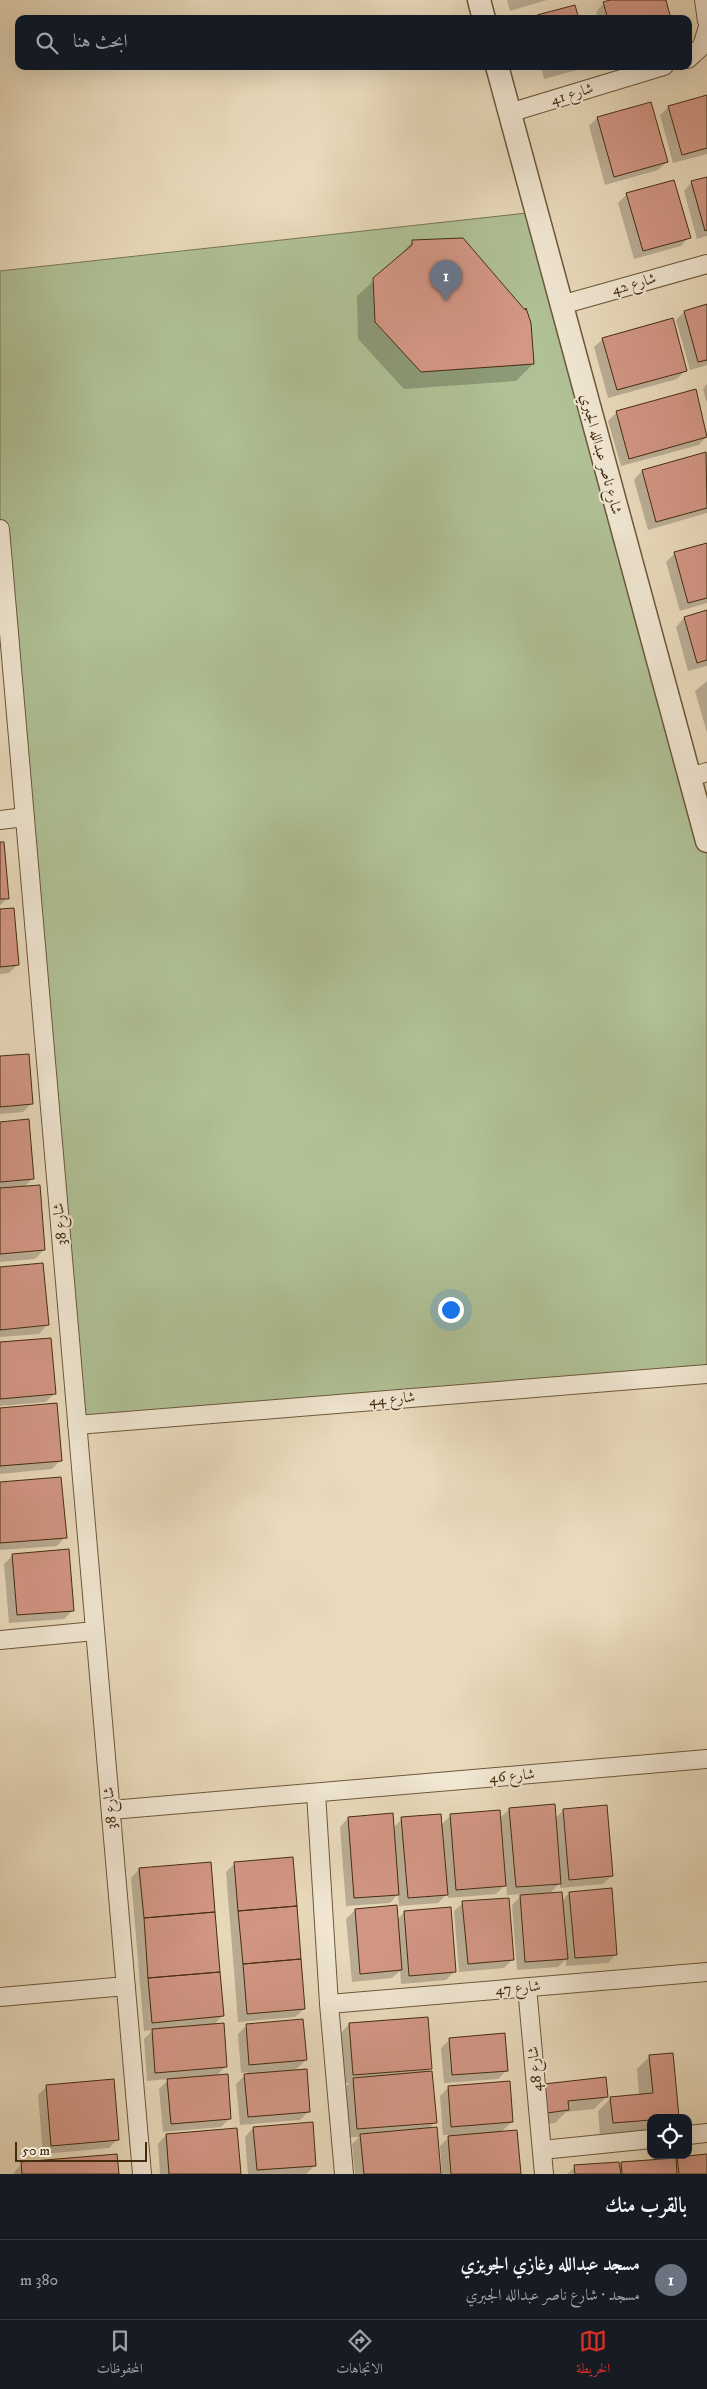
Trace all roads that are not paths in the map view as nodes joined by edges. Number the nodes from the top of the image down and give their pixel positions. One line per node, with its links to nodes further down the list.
1 (479, 0): 3 (street)
2 (704, 0): 4 (street)
3 (483, 15)
4 (707, 21)
5 (707, 30): 6 (street)
6 (692, 55)
7 (498, 70): 9 (street, شارع ناصر عبدالله الجبري)
8 (651, 70): 9 (street, شارع 41)
9 (509, 113): 11 (street, شارع ناصر عبدالله الجبري)
10 (707, 264): 11 (street, شارع 42)
11 (561, 305): 13 (street, شارع ناصر عبدالله الجبري)
12 (0, 529): 14 (street, شارع 38)
13 (698, 774): 16 (street, شارع ناصر عبدالله الجبري)
14 (25, 817): 15 (street); 18 (street, شارع 38)
15 (0, 820)
16 (707, 842)
17 (707, 1374): 18 (street, شارع 44)
18 (78, 1425): 19 (street, شارع 38)
19 (95, 1631): 20 (street); 23 (street, شارع 38)
20 (0, 1640)
21 (707, 1759): 22 (street, شارع 46)
22 (316, 1793): 23 (street, شارع 46); 28 (street)
23 (110, 1810): 25 (street, شارع 38)
24 (707, 1972): 26 (street, شارع 47)
25 (126, 1986): 27 (street); 33 (street, شارع 38)
26 (527, 1987): 28 (street, شارع 47); 32 (street, شارع 48)
27 (0, 1997)
28 (329, 2004): 34 (street)
29 (707, 2133): 30 (street)
30 (692, 2135)
31 (647, 2139): 32 (street)
32 (542, 2150): 35 (street, شارع 48)
33 (142, 2174)
34 (344, 2174)
35 (544, 2174)

